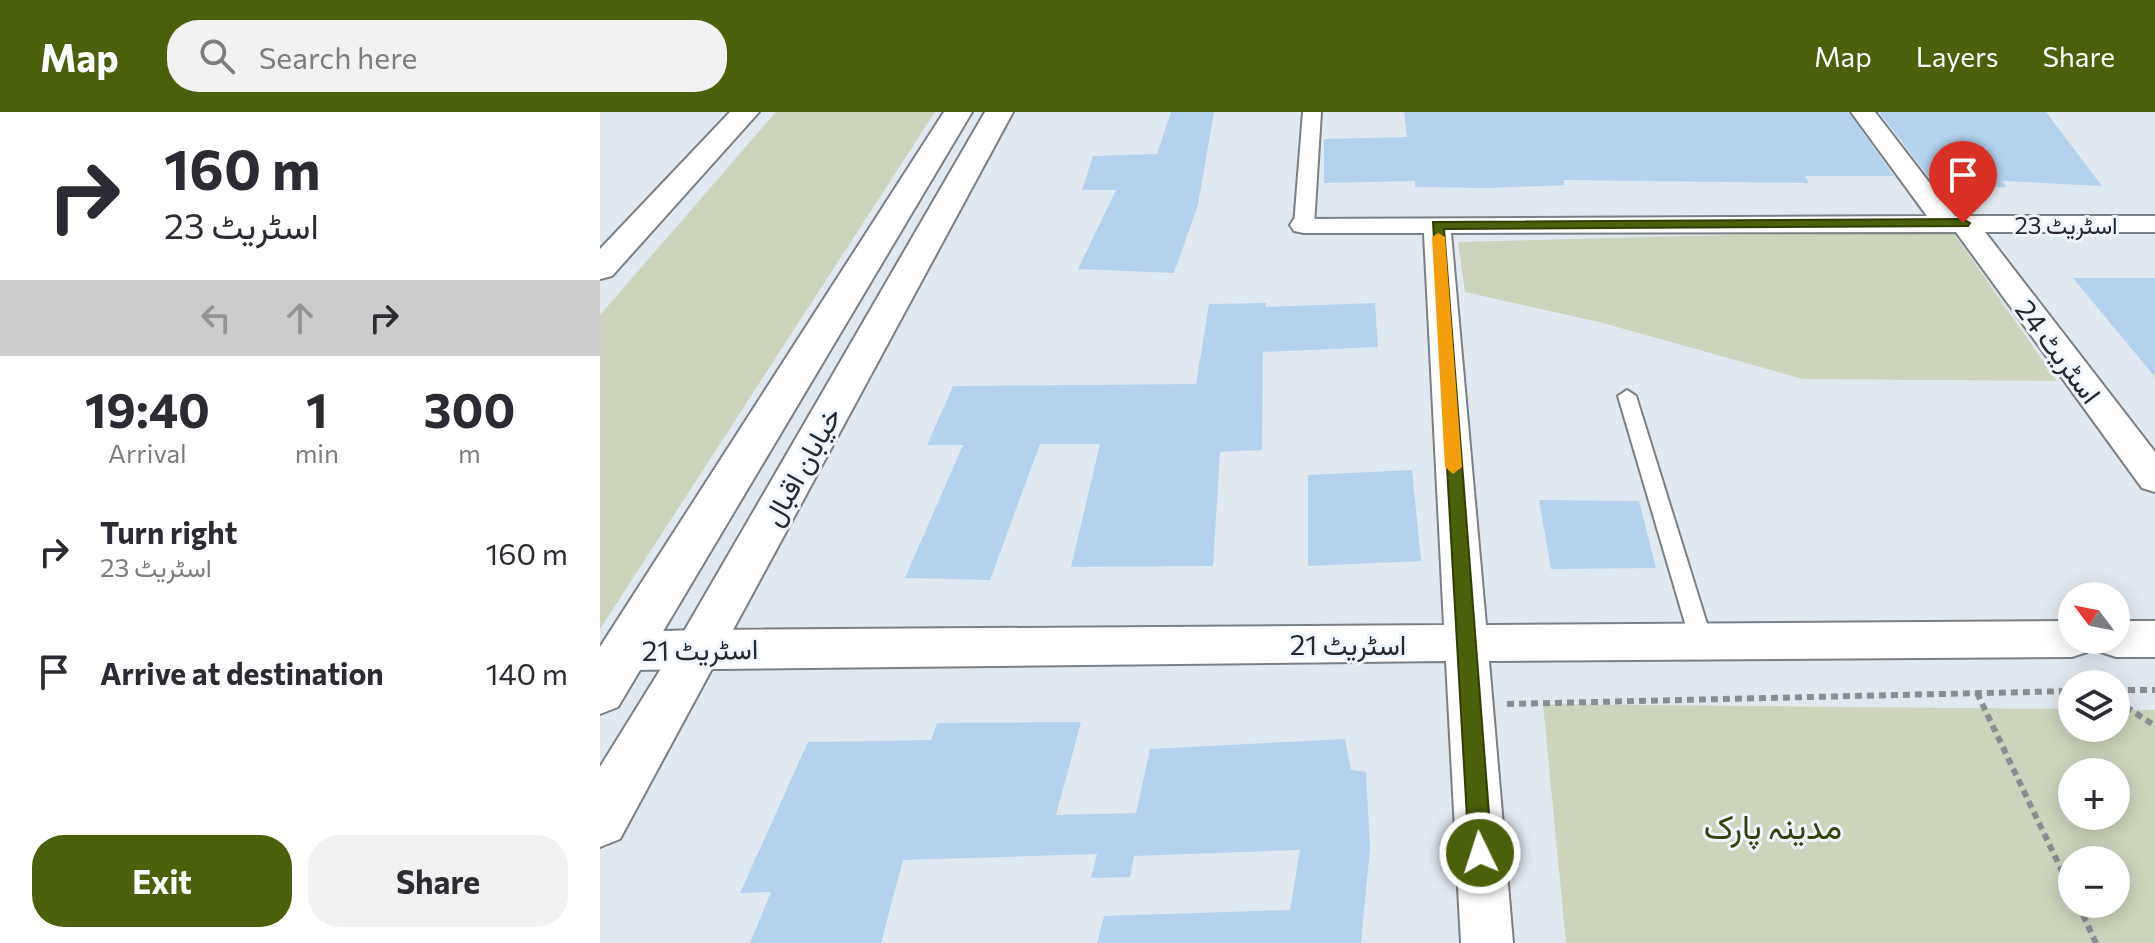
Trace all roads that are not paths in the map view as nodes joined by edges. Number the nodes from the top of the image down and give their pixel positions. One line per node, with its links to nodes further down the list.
1 (745, 112): 10 (main road)
2 (958, 112): 19 (main road, خیابان اقبال)
3 (999, 112): 18 (main road, خیابان اقبال)
4 (1312, 112): 8 (street)
5 (1863, 112): 6 (street, اسٹریٹ 24)
6 (1954, 223): 7 (street, اسٹریٹ 23); 9 (street, اسٹریٹ 23); 12 (street, اسٹریٹ 24)
7 (2155, 224)
8 (1304, 225): 9 (street, اسٹریٹ 23)
9 (1437, 225): 17 (street)
10 (600, 269)
11 (1627, 396): 16 (lane)
12 (2155, 478)
13 (2058, 639): 16 (street, اسٹریٹ 21)
14 (2130, 639): 15 (street)
15 (2155, 639)
16 (1701, 640): 17 (street, اسٹریٹ 21)
17 (1465, 644): 18 (street, اسٹریٹ 21); 22 (street)
18 (700, 648): 19 (street, اسٹریٹ 21); 21 (main road, خیابان اقبال)
19 (625, 651): 20 (main road, خیابان اقبال)
20 (600, 691)
21 (600, 819)
22 (1487, 943)

